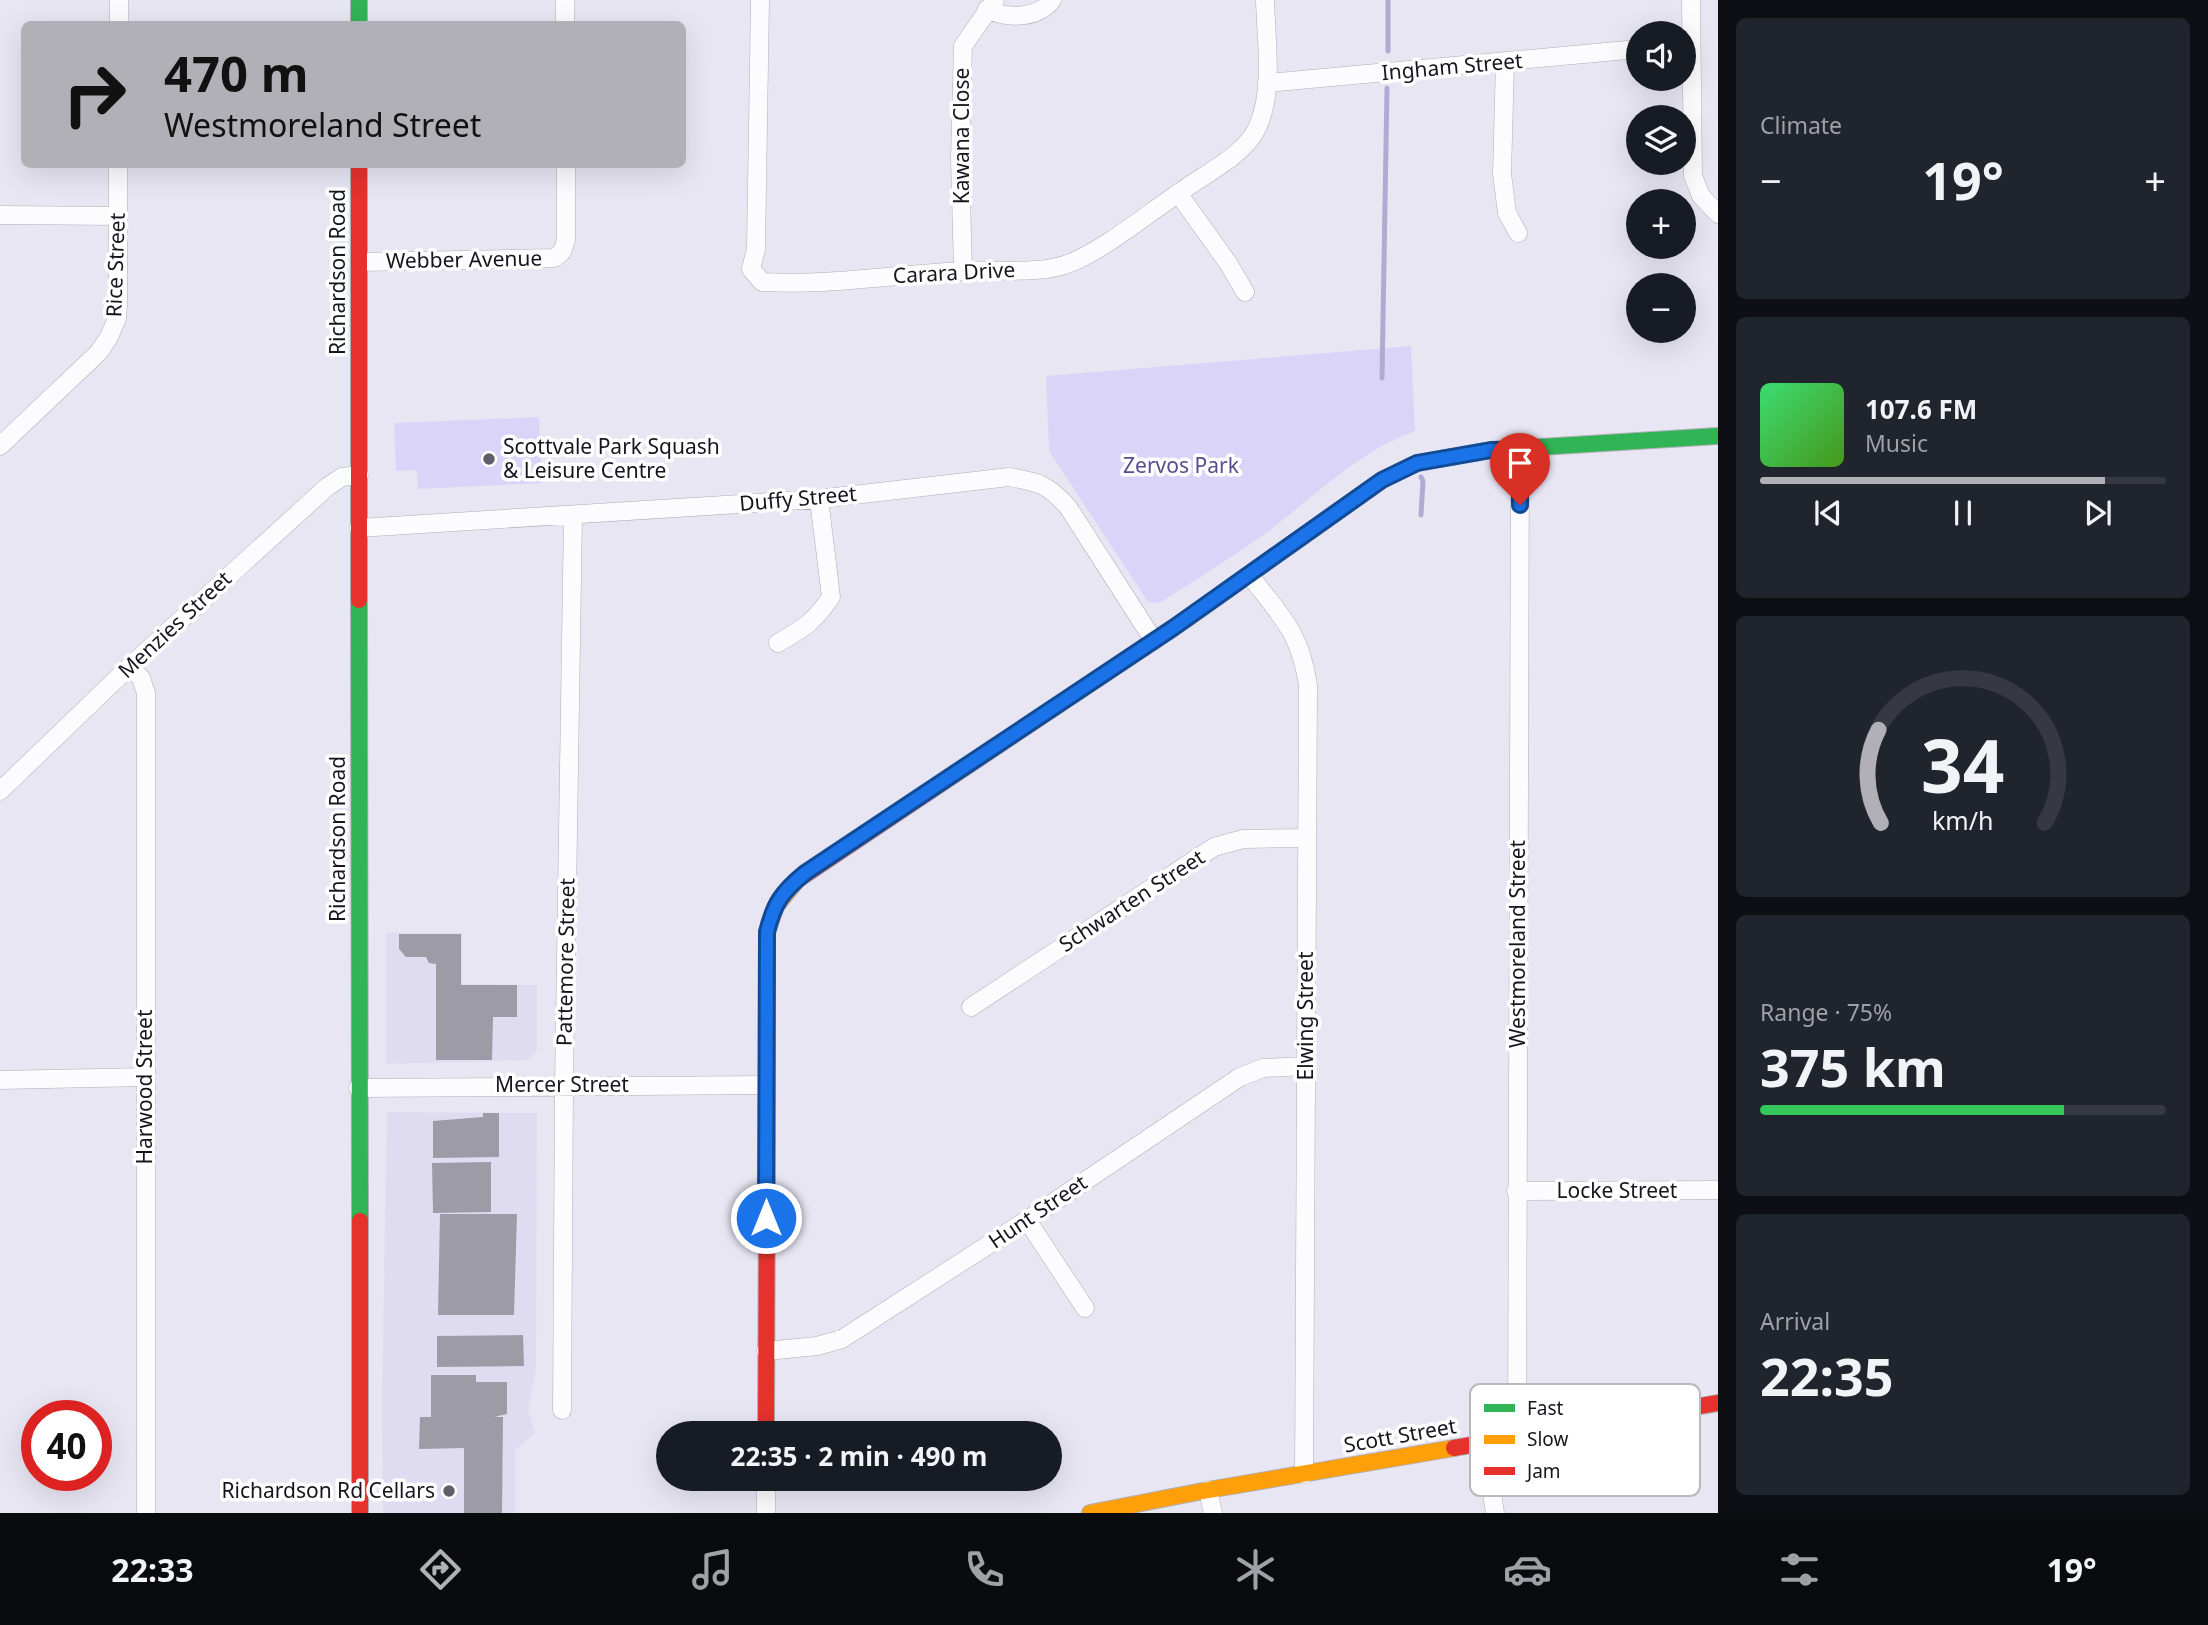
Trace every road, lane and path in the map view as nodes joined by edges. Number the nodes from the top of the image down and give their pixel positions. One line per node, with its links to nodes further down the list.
1 (119, 0): 9 (street)
2 (359, 0): 10 (street)
3 (565, 0): 11 (street)
4 (760, 0): 26 (street, Carara Drive)
5 (1052, 0): 8 (street, Kawana Close)
6 (1265, 0): 15 (street, Carara Drive)
7 (1691, 0): 12 (street)
8 (991, 5): 26 (street, Kawana Close)
9 (119, 21)
10 (359, 21)
11 (565, 21)
12 (1689, 21)
13 (1626, 50): 14 (street, Ingham Street)
14 (1505, 62): 15 (street, Ingham Street); 24 (street)
15 (1267, 83): 20 (street, Carara Drive)
16 (1689, 91): 21 (street)
17 (118, 168): 23 (street, Rice Street)
18 (359, 168): 25 (street, Richardson Road)
19 (566, 168): 25 (street, Webber Avenue)
20 (1178, 193): 26 (street, Carara Drive); 27 (street)
21 (1718, 214)
22 (0, 215): 23 (street)
23 (118, 216): 29 (street, Rice Street)
24 (1518, 233)
25 (360, 262): 31 (street, Richardson Road)
26 (963, 271)
27 (1245, 292)
28 (1718, 436): 30 (street)
29 (0, 446)
30 (1520, 450): 35 (street); 49 (street, Westmoreland Street)
31 (359, 475): 34 (street, Richardson Road); 38 (street, Menzies Street)
32 (820, 499): 33 (street, Duffy Street); 36 (street, Duffy Street); 37 (street)
33 (573, 515): 34 (street, Duffy Street); 45 (street, Pattemore Street)
34 (359, 528): 47 (street, Richardson Road)
35 (1250, 576): 36 (street); 40 (street, Elwing Street)
36 (1154, 641): 46 (street)
37 (778, 643)
38 (131, 666): 39 (street, Menzies Street); 43 (street, Harwood Street)
39 (0, 791)
40 (1307, 838): 41 (street, Schwarten Street); 42 (street, Elwing Street)
41 (971, 1007)
42 (1306, 1066): 50 (street, Hunt Street); 59 (street, Elwing Street)
43 (144, 1077): 44 (street); 62 (street, Harwood Street)
44 (0, 1080)
45 (564, 1085): 46 (street, Mercer Street); 47 (street, Mercer Street); 56 (street, Pattemore Street)
46 (766, 1085): 52 (street)
47 (358, 1088): 63 (street, Richardson Road)
48 (1718, 1190): 49 (street, Locke Street)
49 (1516, 1191): 53 (street, Westmoreland Street)
50 (1027, 1220): 51 (street); 52 (street, Hunt Street)
51 (1085, 1308)
52 (766, 1351): 57 (street)
53 (1517, 1384)
54 (1718, 1403): 55 (street, Scott Street)
55 (1700, 1406)
56 (562, 1410)
57 (766, 1421)
58 (1470, 1445): 59 (street, Scott Street)
59 (1304, 1474): 60 (street, Scott Street)
60 (1208, 1490): 65 (street, Scott Street); 66 (street)
61 (766, 1491): 64 (street)
62 (146, 1513)
63 (360, 1513)
64 (766, 1513)
65 (1090, 1513)
66 (1213, 1513)

